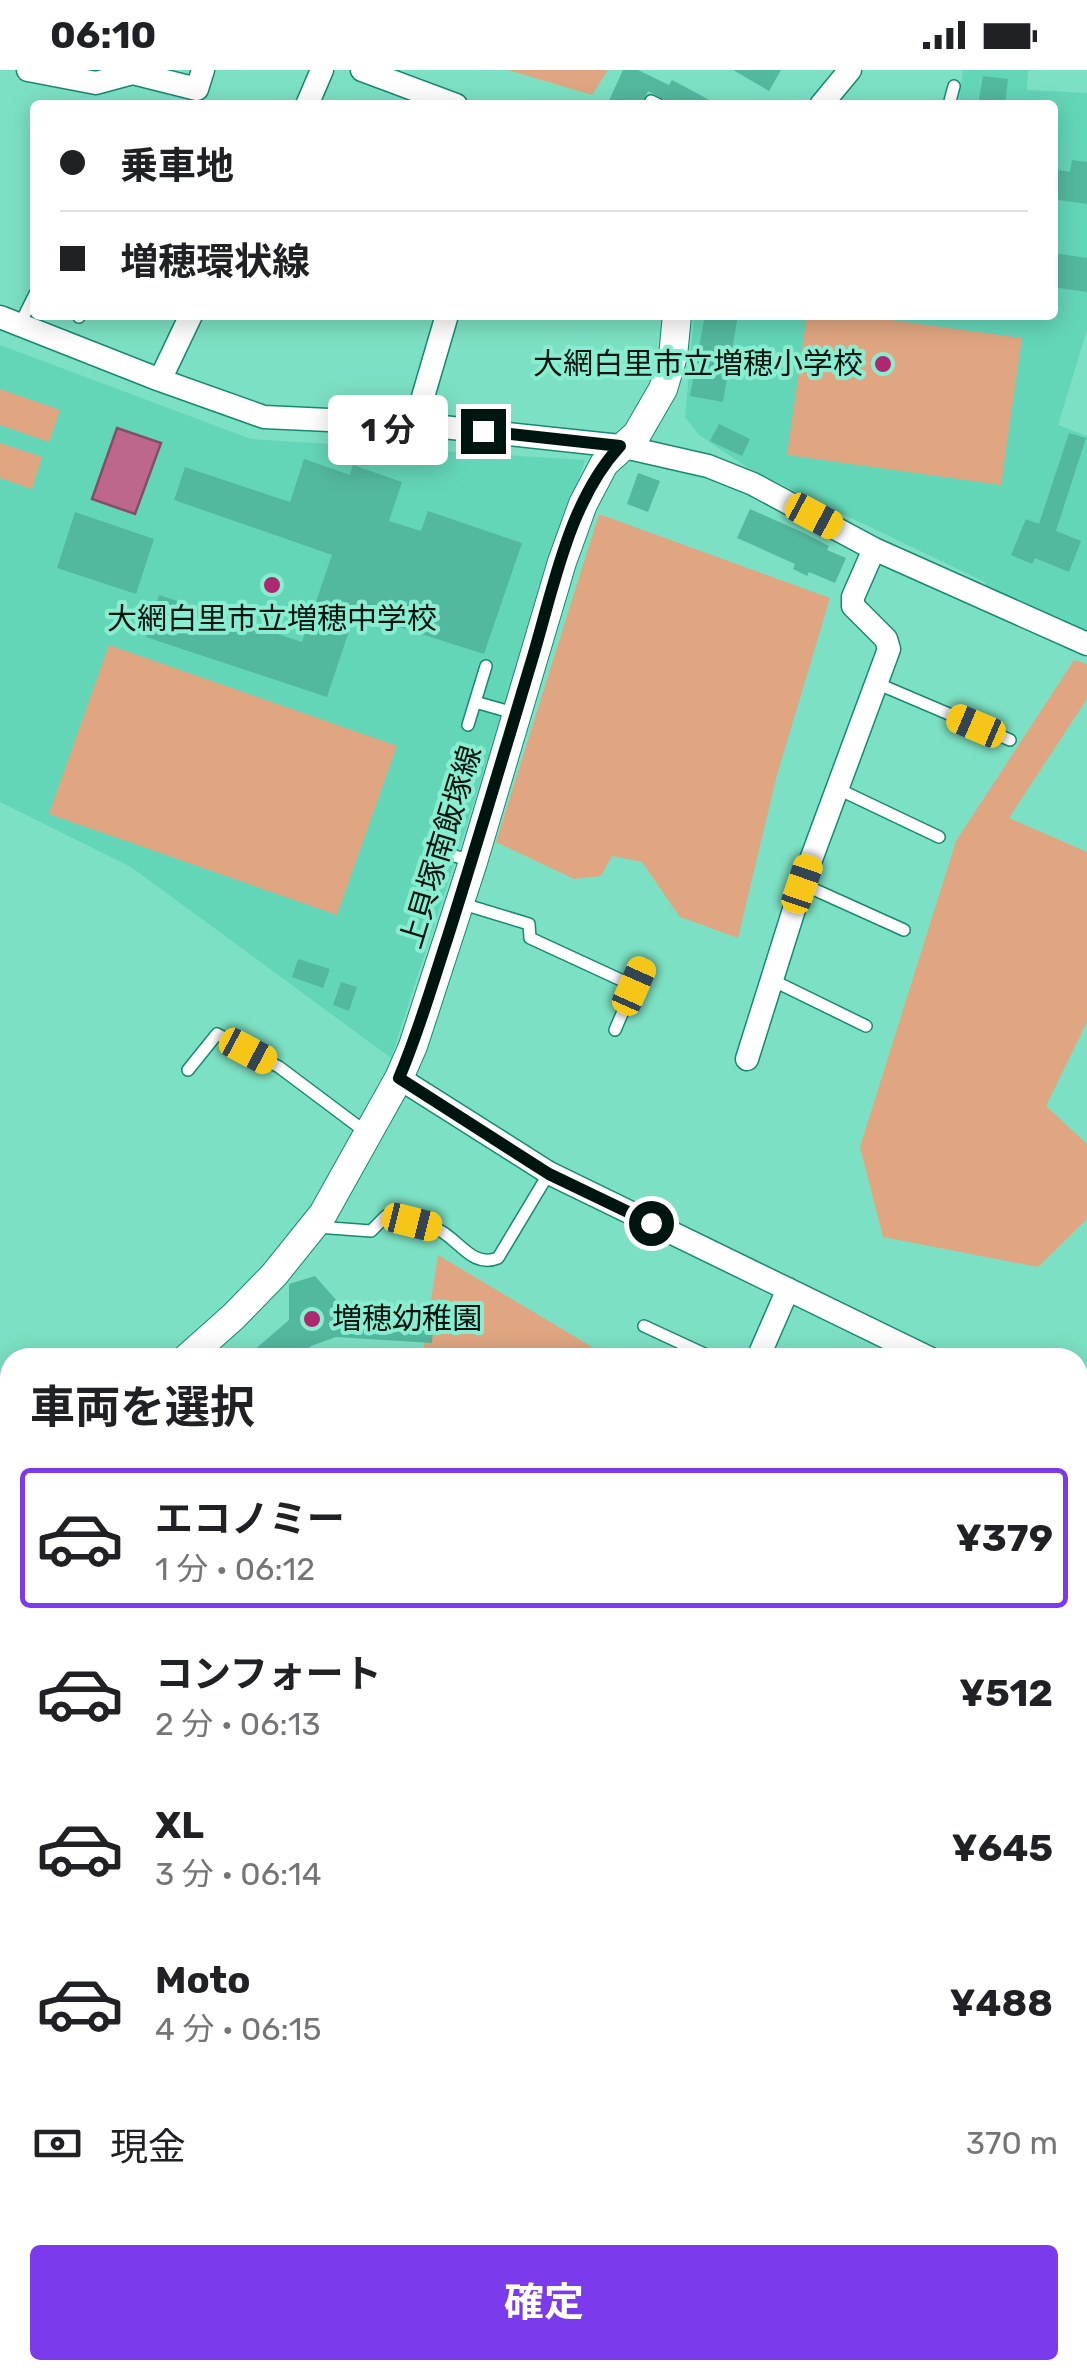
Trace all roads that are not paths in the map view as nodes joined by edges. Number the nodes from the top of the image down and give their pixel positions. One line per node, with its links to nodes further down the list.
1 (28, 70): 6 (street)
2 (203, 70): 6 (street)
3 (322, 70): 8 (street)
4 (362, 70): 9 (street)
5 (850, 70): 10 (street)
6 (54, 72)
7 (954, 86): 11 (lane)
8 (309, 100)
9 (443, 100)
10 (825, 100)
11 (950, 100)
12 (30, 299): 13 (lane)
13 (10, 320): 17 (street)
14 (190, 320): 17 (street)
15 (446, 320): 18 (street)
16 (676, 320): 19 (street, 上貝塚南飯塚線)
17 (160, 380): 18 (street)
18 (415, 424): 19 (street)
19 (620, 446): 20 (street); 25 (street, 上貝塚南飯塚線)
20 (874, 548): 21 (street); 23 (street)
21 (1087, 644)
22 (486, 666): 24 (lane)
23 (876, 683): 27 (lane); 28 (street)
24 (475, 702): 25 (lane); 26 (lane)
25 (516, 714): 31 (street, 上貝塚南飯塚線)
26 (468, 724)
27 (1010, 740)
28 (836, 788): 29 (lane); 32 (street)
29 (939, 837)
30 (432, 849): 31 (lane)
31 (472, 862): 33 (street, 上貝塚南飯塚線)
32 (802, 884): 34 (lane); 36 (street)
33 (458, 902): 37 (lane); 42 (street, 上貝塚南飯塚線)
34 (904, 930)
35 (643, 965): 37 (lane)
36 (772, 980): 38 (lane); 40 (street)
37 (634, 986): 39 (lane)
38 (866, 1026)
39 (615, 1030)
40 (747, 1059)
41 (188, 1070): 43 (lane)
42 (399, 1078): 43 (street, 上貝塚南飯塚線); 44 (street)
43 (368, 1133): 45 (street, 上貝塚南飯塚線)
44 (549, 1174): 45 (lane); 46 (street)
45 (313, 1226): 48 (street, 上貝塚南飯塚線)
46 (788, 1289): 50 (street); 51 (street)
47 (644, 1326): 49 (lane)
48 (197, 1348)
49 (691, 1348)
50 (762, 1348)
51 (909, 1348)

